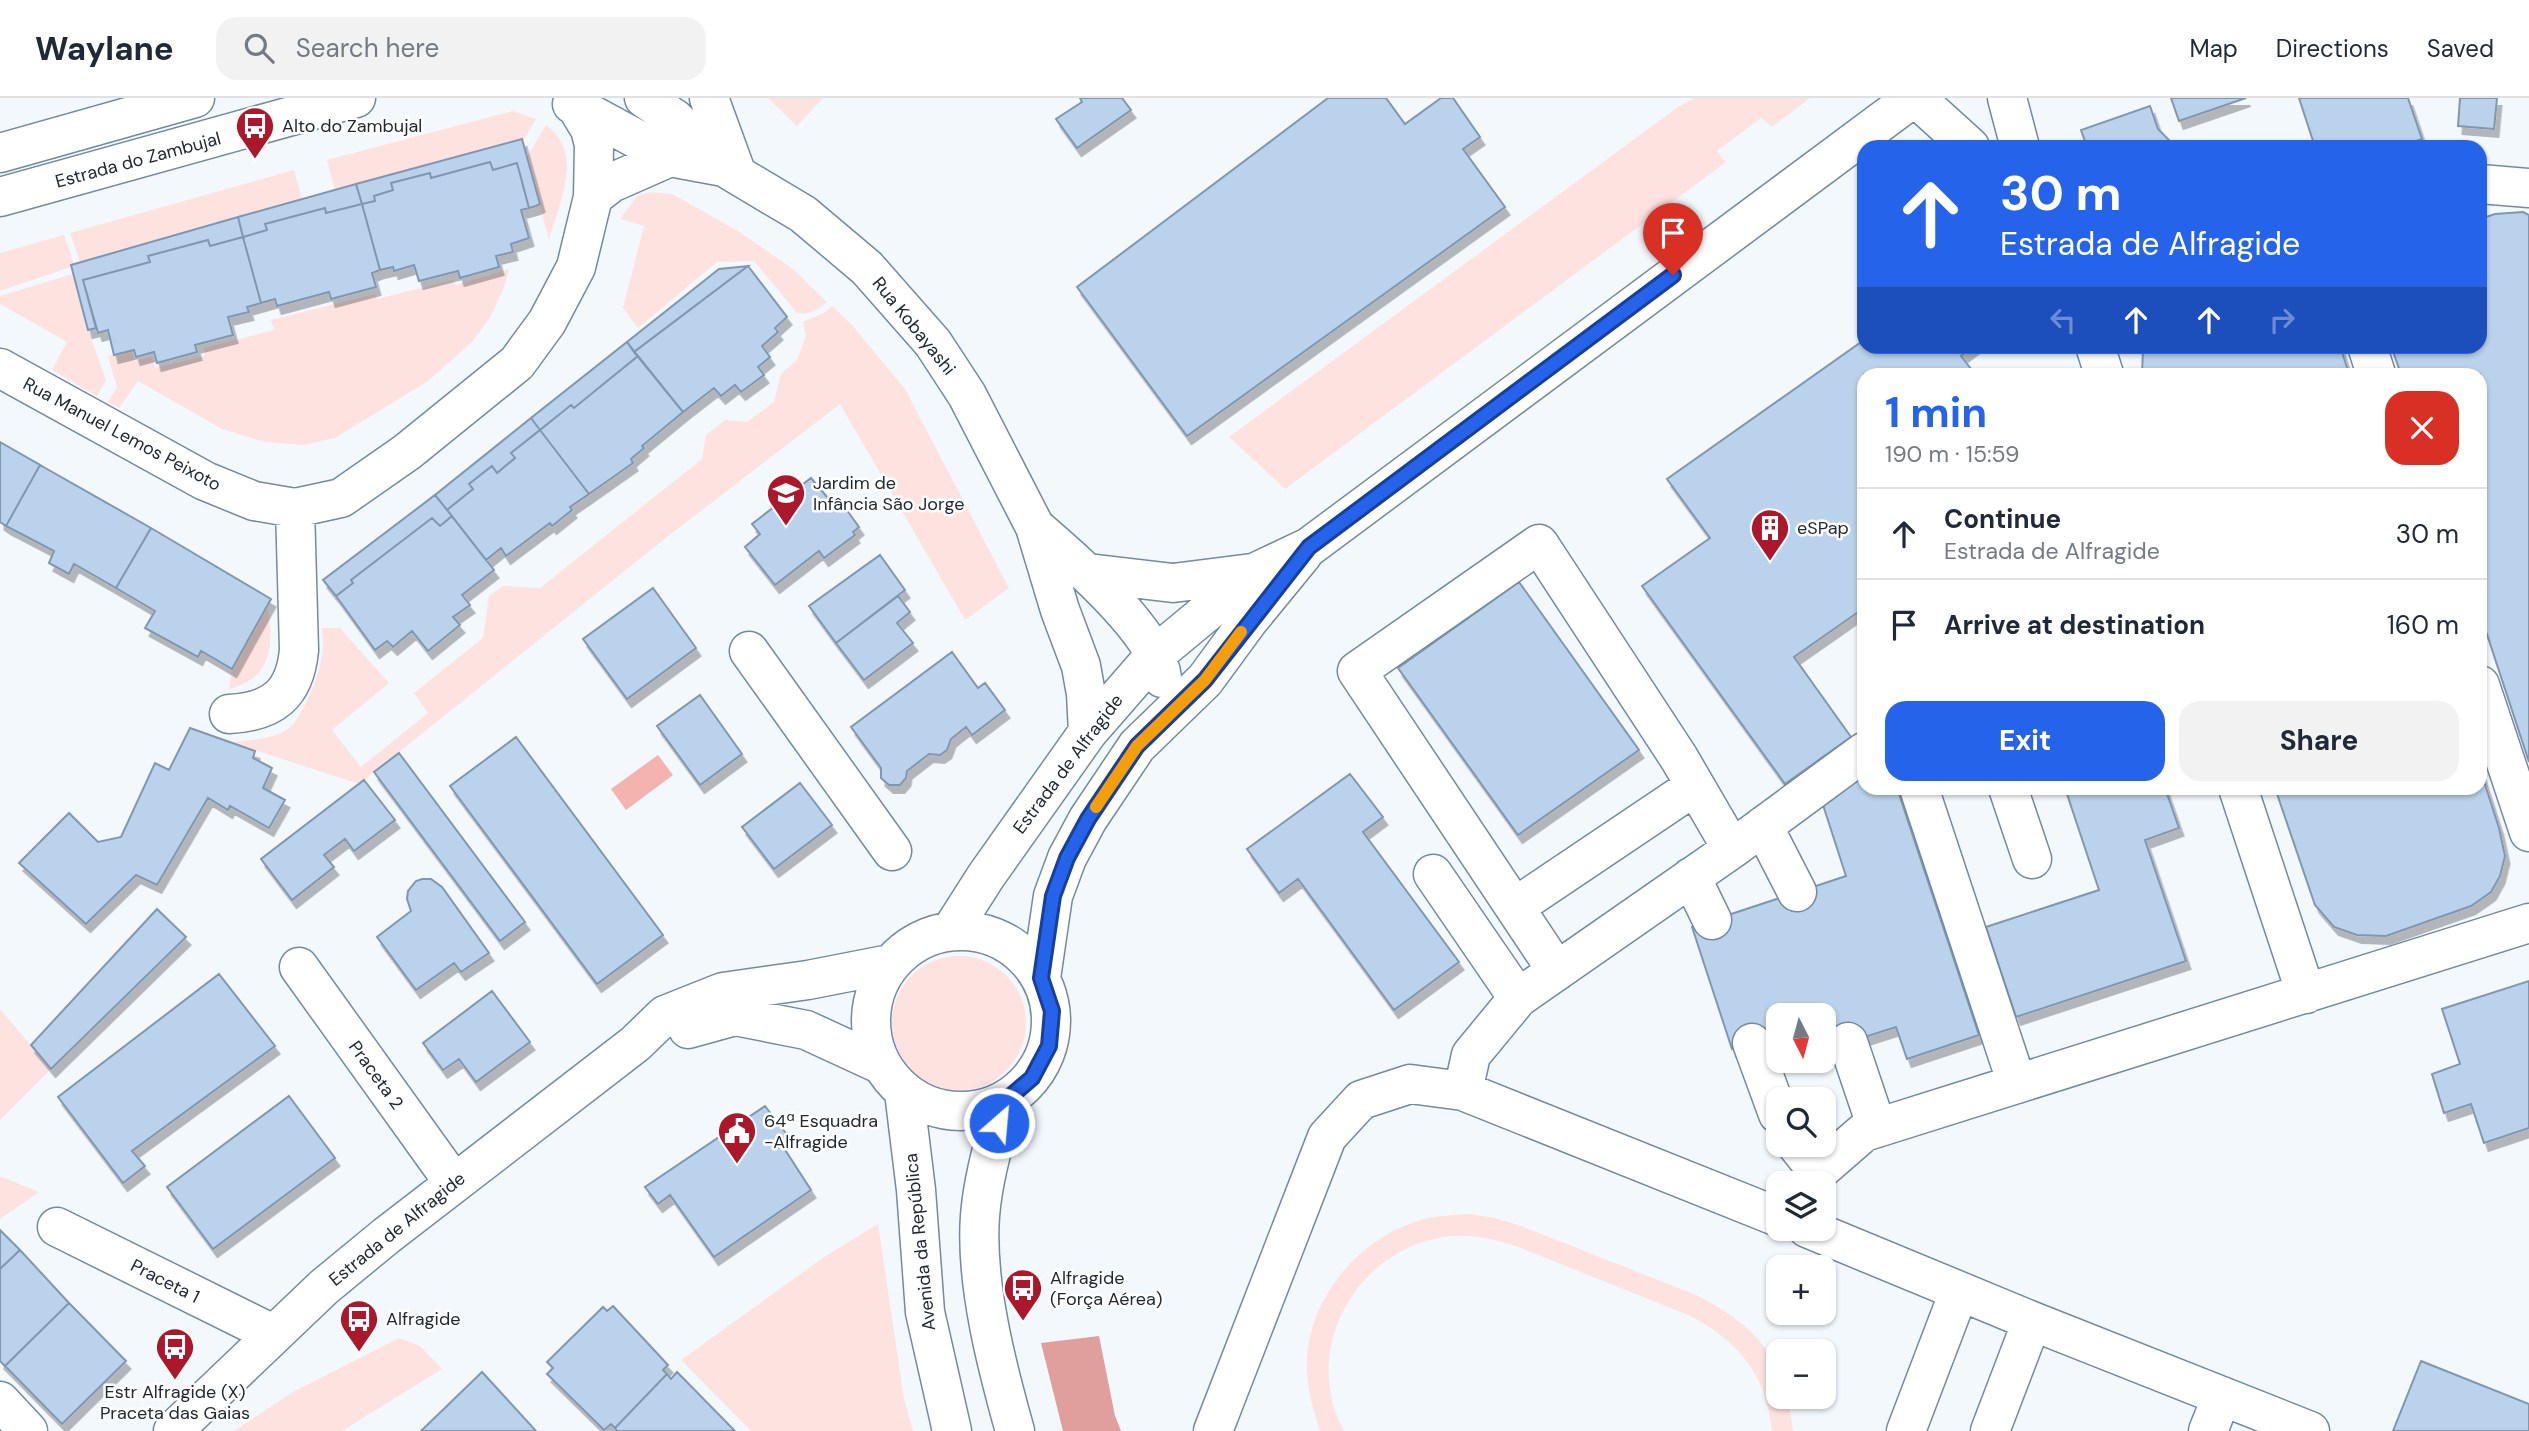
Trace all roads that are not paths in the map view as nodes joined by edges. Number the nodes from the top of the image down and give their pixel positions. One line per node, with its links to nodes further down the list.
1 (195, 98): 12 (street)
2 (356, 98): 17 (street, Estrada do Zambujal)
3 (644, 98): 14 (street, Rua Kobayashi)
4 (709, 98): 14 (street)
5 (1914, 98): 9 (street, Estrada de Alfragide); 10 (street)
6 (2007, 98): 11 (street)
7 (568, 102): 13 (street, Rua Kobayashi); 18 (street, Rua Manuel Lemos Peixoto)
8 (1857, 140): 22 (street, Estrada de Alfragide)
9 (1857, 140)
10 (1962, 140)
11 (2018, 140)
12 (0, 153)
13 (670, 156): 14 (street, Rua Kobayashi); 18 (street)
14 (731, 170): 21 (street, Rua Kobayashi)
15 (2487, 185): 16 (street)
16 (2529, 188)
17 (0, 197)
18 (593, 197): 20 (street, Rua Manuel Lemos Peixoto)
19 (0, 368): 20 (street, Rua Manuel Lemos Peixoto)
20 (295, 508): 28 (street)
21 (1035, 527): 23 (street, Rua Kobayashi); 29 (street, Rua Kobayashi)
22 (1309, 547): 24 (street, Estrada de Alfragide); 30 (street, Estrada de Alfragide)
23 (1088, 573): 24 (street); 26 (street, Rua Kobayashi)
24 (1254, 573): 26 (street, Estrada de Alfragide)
25 (749, 651): 39 (street)
26 (1155, 655): 29 (street, Estrada de Alfragide); 30 (street)
27 (2487, 706): 37 (street)
28 (229, 714)
29 (1088, 732): 47 (street, Estrada de Alfragide)
30 (1137, 746): 51 (street, Estrada de Alfragide)
31 (1857, 757): 36 (street)
32 (1696, 786): 38 (street); 44 (street); 44 (street)
33 (1921, 795): 58 (street)
34 (2010, 795): 40 (street)
35 (2240, 795): 52 (street)
36 (1763, 826): 38 (street); 43 (street)
37 (2529, 832)
38 (1732, 849): 42 (street)
39 (892, 851)
40 (2032, 859)
41 (1433, 874): 53 (street)
42 (1691, 877): 45 (street); 50 (street)
43 (1797, 892)
44 (1515, 907): 50 (street)
45 (1712, 920)
46 (2529, 923): 52 (street)
47 (951, 931): 48 (street); 51 (street)
48 (890, 964): 56 (street, Estrada de Alfragide); 57 (street)
49 (299, 967): 64 (street, Praceta 2)
50 (1557, 971): 53 (street)
51 (1041, 978): 61 (street)
52 (2306, 994): 58 (street)
53 (1518, 998): 60 (street)
54 (1848, 1042): 62 (street)
55 (1752, 1043): 59 (street)
56 (635, 1044): 57 (street, Estrada de Alfragide); 64 (street, Estrada de Alfragide)
57 (893, 1078): 61 (street); 75 (street, Avenida da República)
58 (2017, 1084): 62 (street)
59 (1768, 1087)
60 (1463, 1091): 65 (street); 77 (street)
61 (1005, 1101): 76 (street)
62 (1877, 1128): 63 (street)
63 (1810, 1166)
64 (454, 1183): 70 (street, Estrada de Alfragide)
65 (1766, 1212)
66 (57, 1227): 70 (street, Praceta 1)
67 (1836, 1240): 68 (street)
68 (1959, 1292): 69 (street); 78 (street)
69 (2032, 1321): 71 (street); 79 (street)
70 (272, 1334): 74 (street, Estrada de Alfragide)
71 (2222, 1396): 80 (street); 81 (street)
72 (0, 1401): 73 (street)
73 (28, 1431)
74 (173, 1431)
75 (952, 1431)
76 (1015, 1431)
77 (1213, 1431)
78 (1906, 1431)
79 (1990, 1431)
80 (2208, 1431)
81 (2310, 1431)

